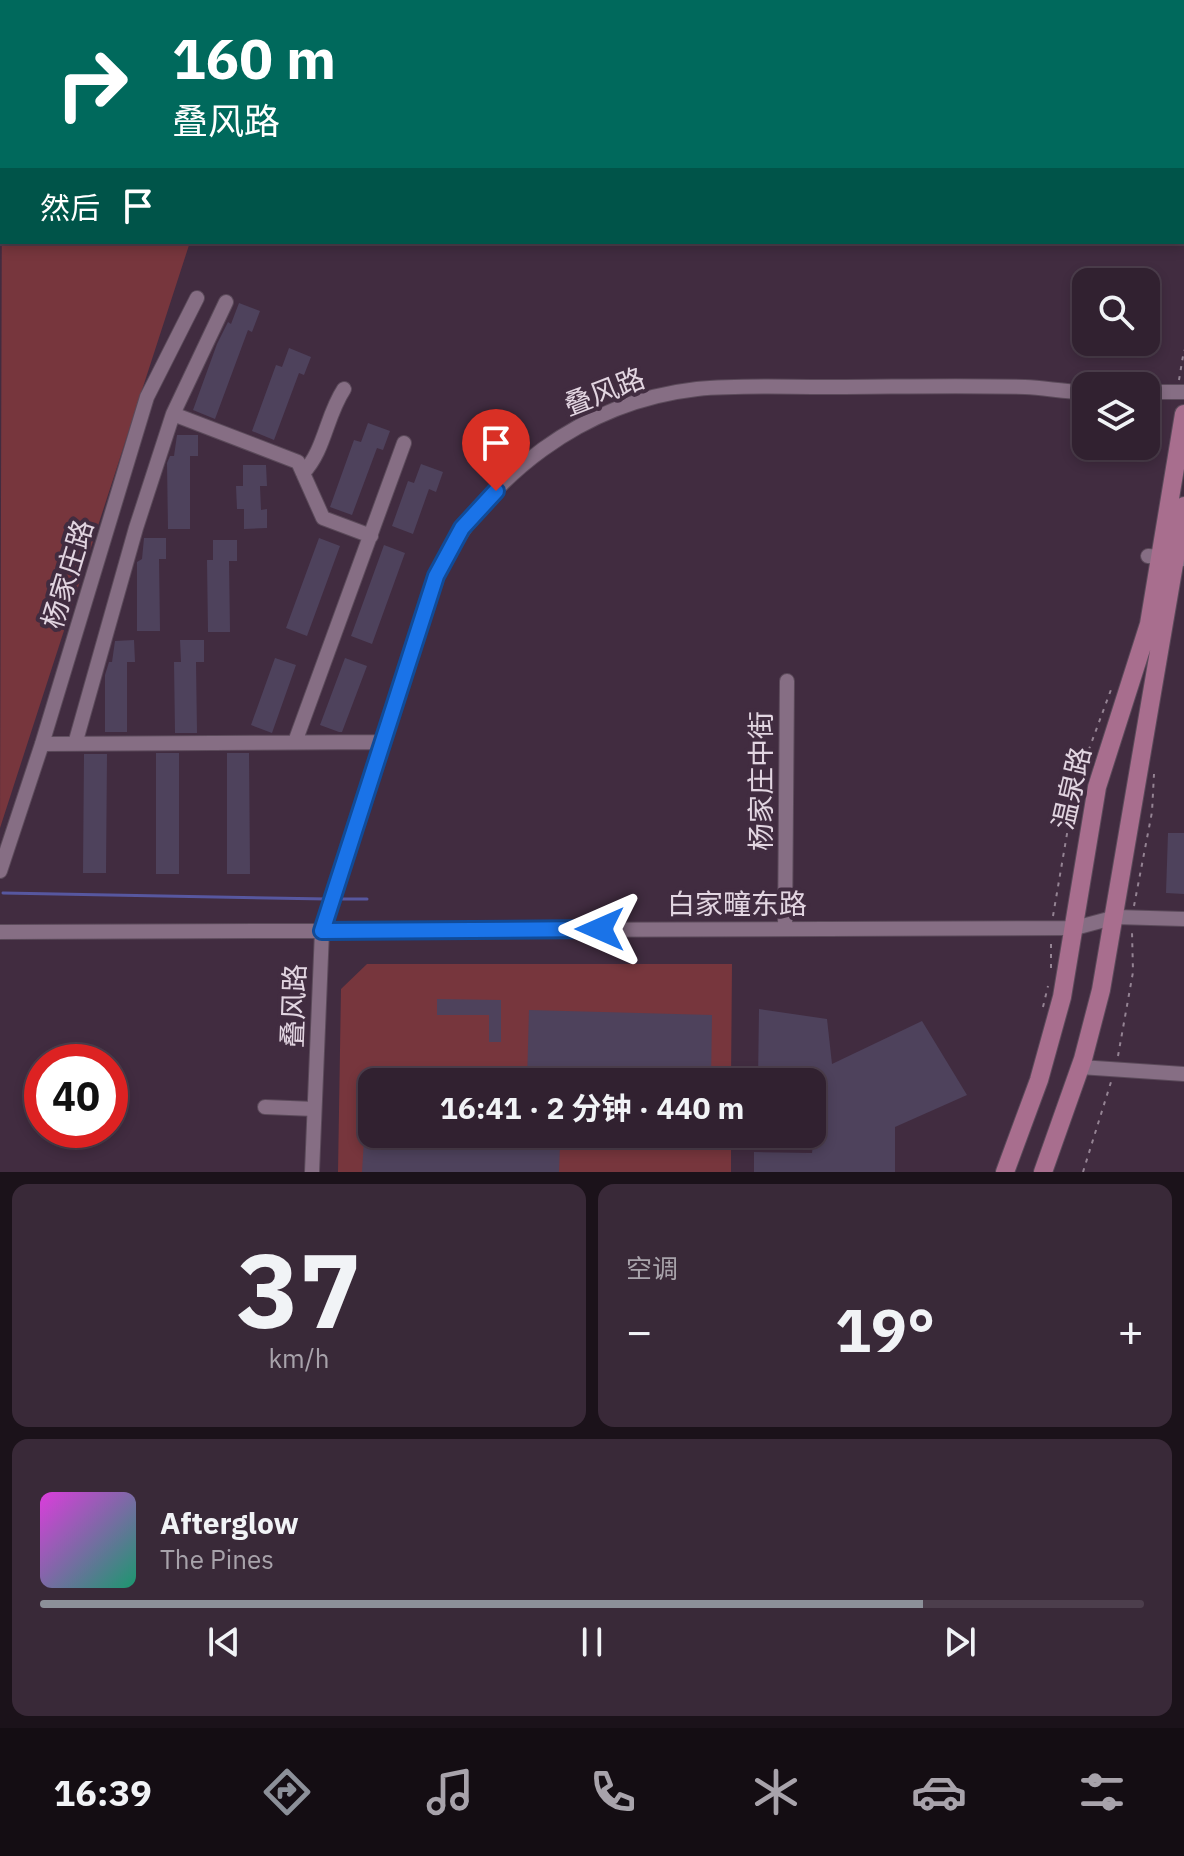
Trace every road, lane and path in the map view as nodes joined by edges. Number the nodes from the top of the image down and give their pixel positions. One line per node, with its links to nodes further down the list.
1 (197, 298): 17 (street, 杨家庄路)
2 (226, 302): 7 (street)
3 (344, 389): 10 (street)
4 (1072, 391): 16 (street, 叠风路)
5 (1160, 392): 6 (street)
6 (1184, 392)
7 (173, 414): 10 (street); 18 (street)
8 (1184, 414): 13 (main road, 温泉路)
9 (404, 443): 12 (street)
10 (303, 473): 12 (street)
11 (1184, 506): 13 (main road, 温泉路)
12 (371, 536): 15 (street)
13 (1167, 558): 21 (main road, 温泉路); 23 (main road, 温泉路)
14 (787, 681): 24 (street, 杨家庄中街)
15 (295, 742): 16 (street); 18 (street)
16 (381, 742): 25 (street, 叠风路)
17 (42, 744): 18 (street); 20 (street, 杨家庄路)
18 (75, 744)
19 (1154, 770): 21 (path)
20 (0, 871)
21 (1124, 918): 22 (street, 白家疃东路); 23 (street, 白家疃东路); 27 (main road, 温泉路); 28 (path)
22 (1184, 919)
23 (1075, 928): 24 (street, 白家疃东路); 33 (main road, 温泉路)
24 (785, 929): 25 (street, 白家疃东路)
25 (322, 931): 26 (street, 白家疃东路); 31 (street, 叠风路)
26 (0, 932)
27 (1080, 1067): 28 (street); 34 (main road, 温泉路)
28 (1114, 1072): 29 (street); 35 (path)
29 (1184, 1074)
30 (265, 1107): 31 (street)
31 (314, 1109): 32 (street, 叠风路)
32 (312, 1172)
33 (1005, 1172)
34 (1043, 1172)
35 (1083, 1172)

